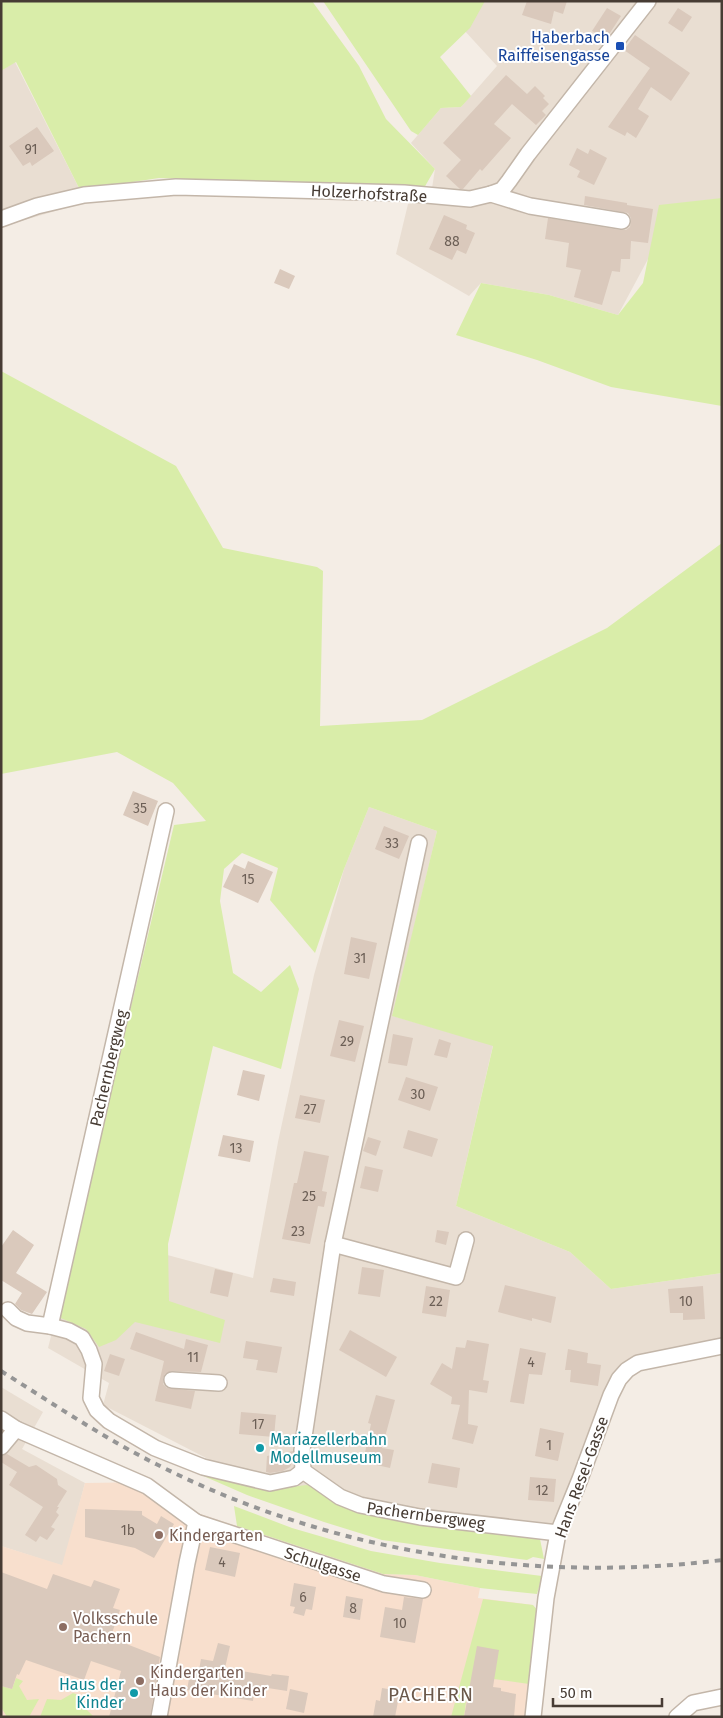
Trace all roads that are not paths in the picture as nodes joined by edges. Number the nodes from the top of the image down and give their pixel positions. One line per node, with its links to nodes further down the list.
1 (648, 1): 2 (street, Holzerhofstraße)
2 (491, 194): 3 (street, Holzerhofstraße); 4 (street)
3 (1, 219)
4 (622, 221)
5 (166, 811): 10 (street, Pachernbergweg)
6 (419, 843): 8 (street)
7 (466, 1240): 8 (street)
8 (333, 1244): 17 (street)
9 (8, 1310): 10 (street)
10 (50, 1326): 17 (street)
11 (722, 1346): 19 (street, Hans Resel-Gasse)
12 (172, 1380): 13 (street)
13 (219, 1384)
14 (1, 1419): 15 (street, Schulgasse)
15 (16, 1429): 16 (street); 18 (street, Schulgasse)
16 (1, 1447)
17 (303, 1471): 19 (street, Pachernbergweg)
18 (196, 1522): 20 (street, Schulgasse); 22 (street)
19 (558, 1533): 23 (street, Hans Resel-Gasse)
20 (423, 1590)
21 (722, 1698): 24 (street)
22 (159, 1717)
23 (532, 1717)
24 (677, 1717)

